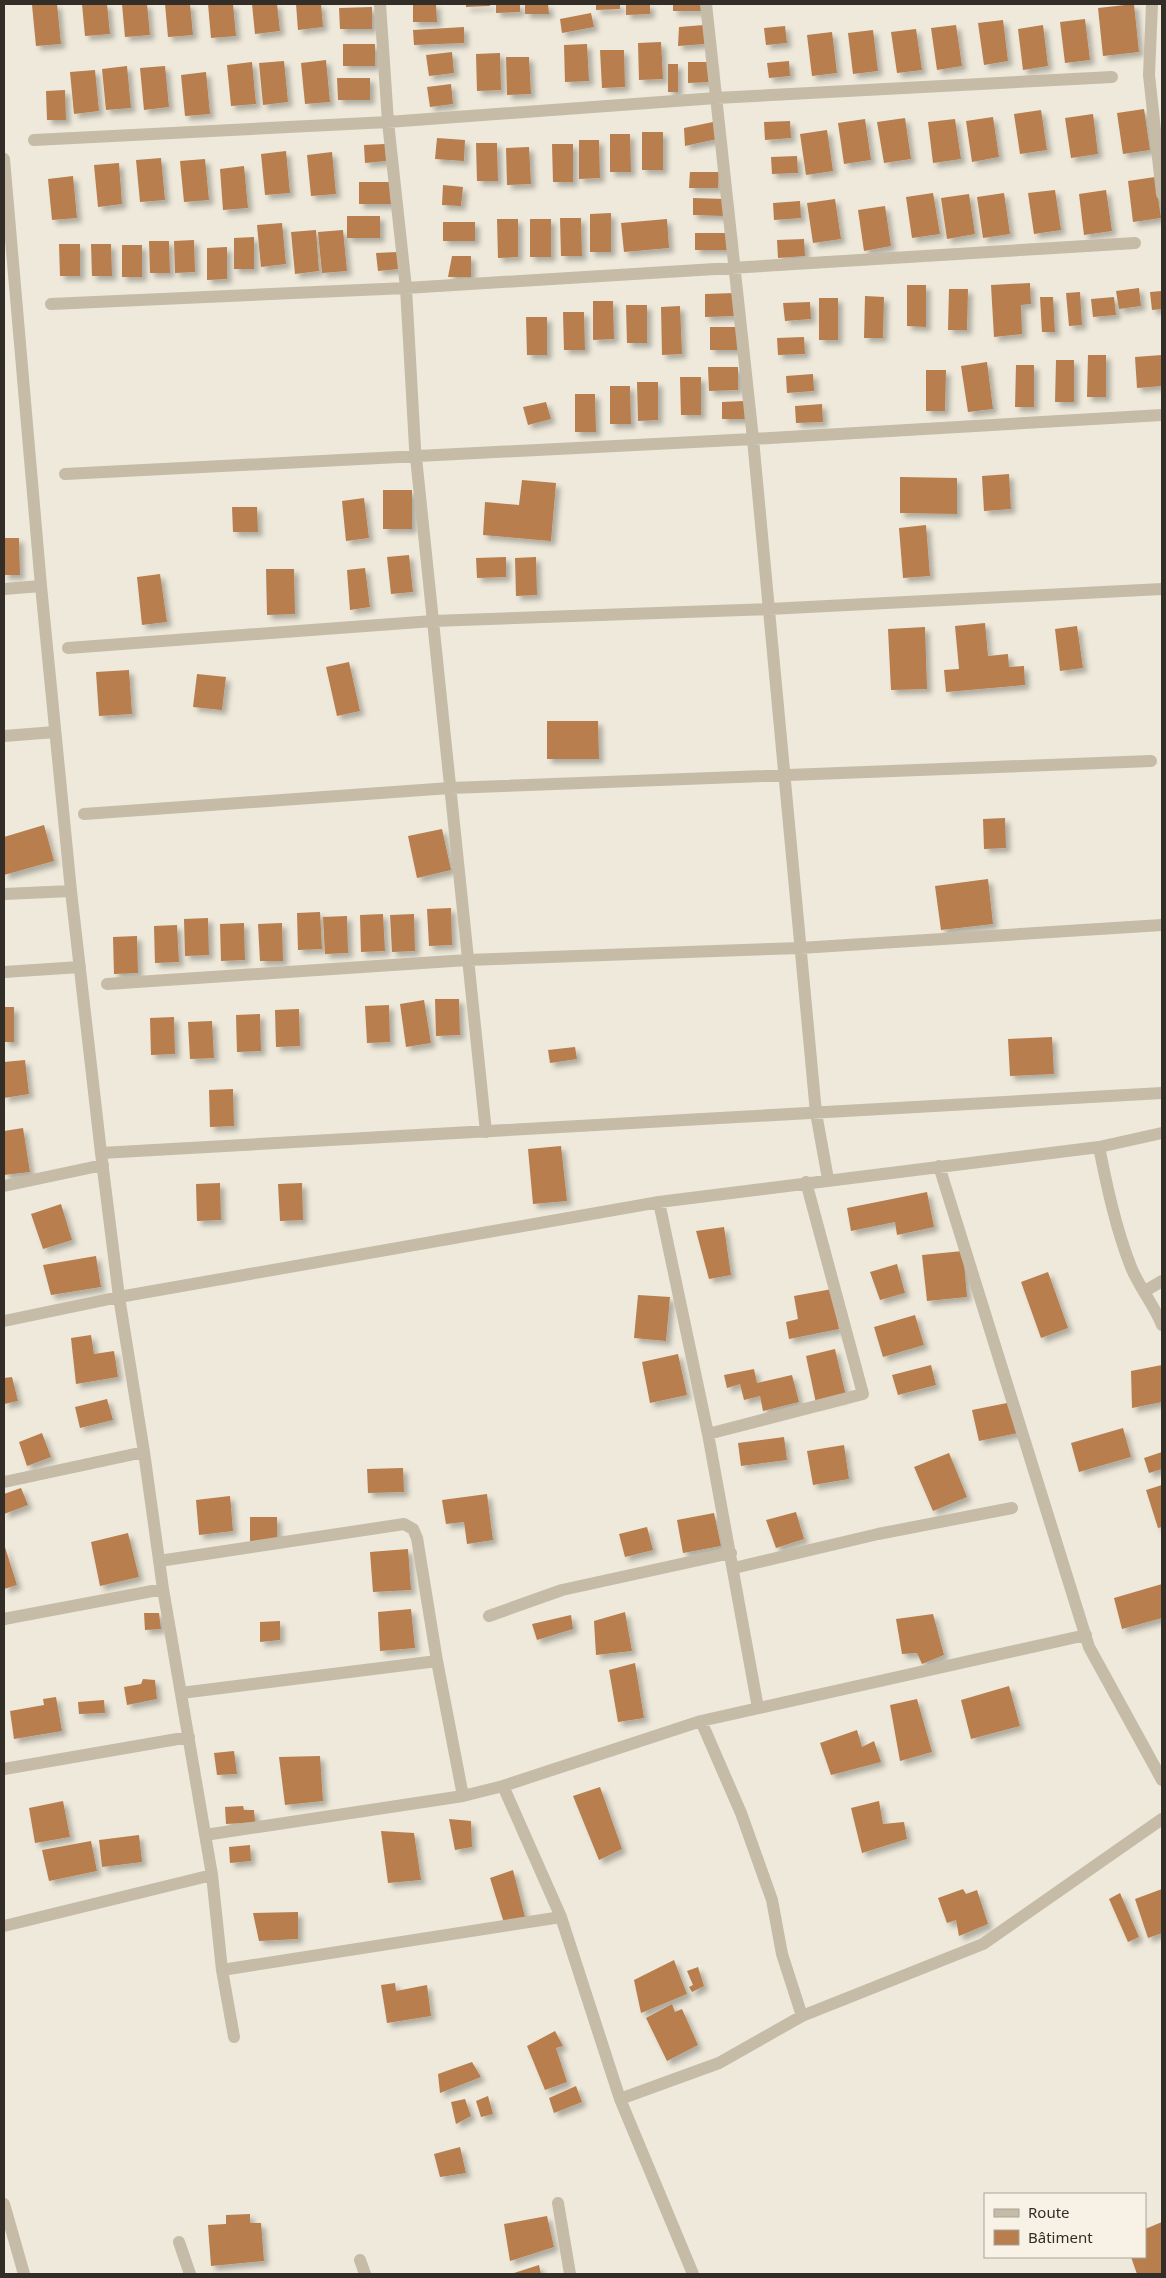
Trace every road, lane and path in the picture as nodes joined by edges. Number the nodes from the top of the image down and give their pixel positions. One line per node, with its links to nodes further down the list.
1 (380, 4): 6 (street)
2 (706, 4): 5 (street)
3 (1152, 4): 10 (street)
4 (1112, 76): 5 (street)
5 (716, 98): 6 (street); 12 (street)
6 (388, 122): 7 (street); 13 (street)
7 (34, 140)
8 (4, 159): 9 (street)
9 (5, 179): 19 (street)
10 (1162, 194)
11 (1134, 243): 12 (street)
12 (735, 268): 13 (street); 16 (street)
13 (406, 288): 14 (street); 17 (street)
14 (51, 304)
15 (1162, 415): 16 (street)
16 (753, 439): 17 (street); 22 (street)
17 (416, 455): 18 (street); 23 (street)
18 (65, 474)
19 (41, 586): 20 (street); 25 (street)
20 (4, 589)
21 (1162, 589): 22 (street)
22 (769, 610): 23 (street); 28 (street)
23 (433, 621): 24 (street); 29 (street)
24 (68, 648)
25 (55, 732): 26 (street); 31 (street)
26 (4, 736)
27 (1151, 761): 28 (street)
28 (784, 775): 29 (street); 34 (street)
29 (450, 788): 30 (street); 35 (street)
30 (84, 814)
31 (71, 891): 32 (street); 36 (street)
32 (4, 894)
33 (1162, 925): 34 (street)
34 (800, 948): 35 (street); 40 (street)
35 (468, 960): 38 (street); 41 (street)
36 (80, 966): 37 (street); 44 (street)
37 (4, 972)
38 (107, 984)
39 (1162, 1093): 40 (street)
40 (816, 1113): 41 (street); 46 (street)
41 (486, 1132): 44 (street)
42 (1162, 1134): 43 (street)
43 (1099, 1147): 45 (street); 51 (street)
44 (102, 1159): 48 (street); 52 (street)
45 (939, 1166): 46 (street); 65 (street)
46 (828, 1180): 47 (street)
47 (806, 1182): 49 (street); 55 (street)
48 (4, 1186)
49 (659, 1202): 52 (street); 55 (street)
50 (1162, 1281): 51 (street)
51 (1144, 1291): 54 (street)
52 (119, 1298): 53 (street); 56 (street)
53 (4, 1321)
54 (1162, 1325)
55 (708, 1434): 59 (street)
56 (144, 1452): 57 (street); 60 (street)
57 (4, 1482)
58 (1012, 1508): 61 (street)
59 (731, 1553): 61 (street); 63 (street)
60 (159, 1561): 62 (street); 66 (street)
61 (734, 1568): 68 (street)
62 (162, 1589): 64 (street); 67 (street)
63 (489, 1616)
64 (4, 1620)
65 (1086, 1635): 68 (street); 72 (street)
66 (437, 1661): 67 (street); 74 (street)
67 (182, 1693): 70 (street)
68 (758, 1708): 69 (street)
69 (701, 1721): 73 (street); 81 (street)
70 (190, 1737): 71 (street); 76 (street)
71 (4, 1769)
72 (1162, 1780)
73 (503, 1786): 74 (street); 78 (street)
74 (463, 1796): 76 (street)
75 (1162, 1819): 81 (street)
76 (205, 1835): 77 (street)
77 (212, 1875): 79 (street); 80 (street)
78 (561, 1917): 80 (street); 83 (street)
79 (4, 1926)
80 (222, 1970): 82 (street)
81 (802, 2016): 83 (street)
82 (234, 2037)
83 (620, 2099): 92 (street)
84 (558, 2203): 91 (street)
85 (4, 2204): 88 (street)
86 (179, 2242): 89 (street)
87 (360, 2260): 90 (street)
88 (24, 2274)
89 (190, 2274)
90 (365, 2274)
91 (570, 2274)
92 (694, 2274)

